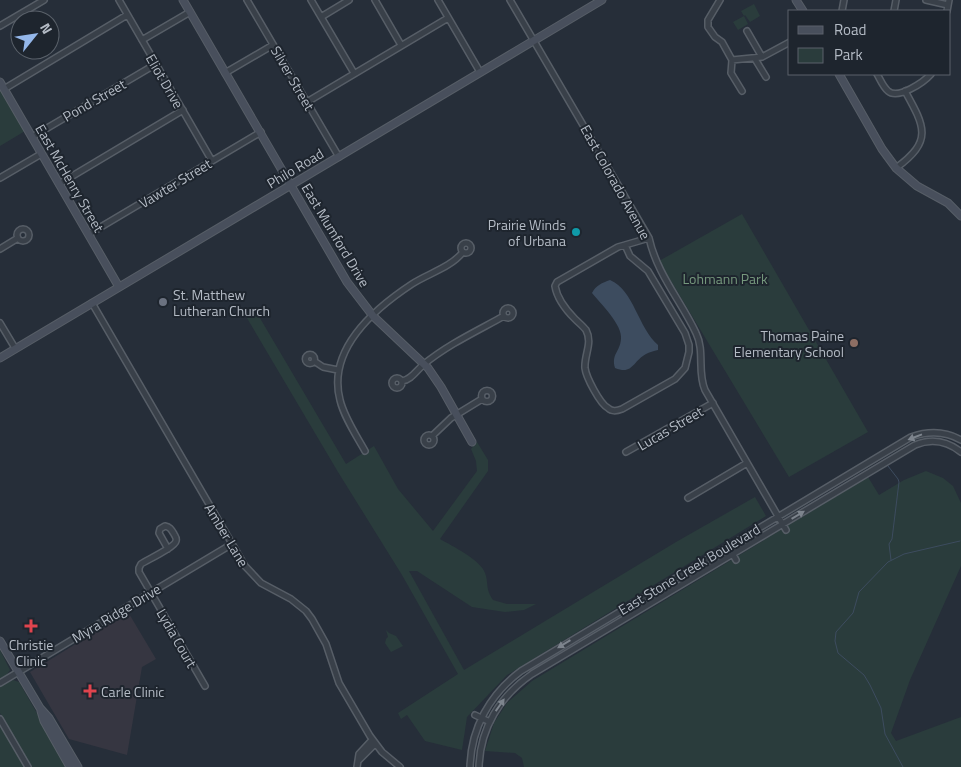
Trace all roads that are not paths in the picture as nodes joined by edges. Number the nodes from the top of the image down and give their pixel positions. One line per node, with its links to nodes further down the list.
1 (44, 0): 18 (street)
2 (119, 0): 15 (street, Eliot Drive)
3 (183, 0): 14 (street, East Mumford Drive)
4 (248, 0): 23 (street, Silver Street)
5 (311, 0): 16 (street)
6 (349, 0): 16 (street)
7 (375, 0): 24 (street)
8 (438, 0): 17 (street)
9 (510, 0): 21 (street, East Colorado Avenue)
10 (602, 0): 21 (street, Philo Road)
11 (720, 0): 27 (street)
12 (926, 0): 13 (street)
13 (949, 2)
14 (190, 12): 20 (street); 30 (street, East Mumford Drive)
15 (127, 15): 20 (street, Eliot Drive); 36 (street)
16 (321, 17): 31 (street)
17 (448, 18): 24 (street); 29 (street)
18 (0, 26)
19 (747, 31): 25 (street)
20 (142, 40): 28 (street, Eliot Drive)
21 (534, 40): 29 (street, Philo Road); 53 (street, East Colorado Avenue)
22 (788, 43): 25 (street)
23 (273, 45): 30 (street); 39 (street, Silver Street)
24 (401, 45): 31 (street)
25 (762, 57): 26 (street)
26 (755, 59): 27 (street); 35 (street)
27 (732, 60): 37 (street)
28 (156, 64): 40 (street, Eliot Drive); 42 (street, Pond Street)
29 (480, 72): 44 (street, Philo Road)
30 (226, 73): 41 (street, East Mumford Drive)
31 (354, 73): 39 (street)
32 (840, 75): 46 (street)
33 (878, 75): 38 (street)
34 (929, 76): 38 (street)
35 (766, 77)
36 (2, 85): 42 (street, East McHenry Street)
37 (742, 90)
38 (905, 91): 46 (street)
39 (306, 102): 44 (street, Silver Street)
40 (183, 110): 45 (street, Eliot Drive); 48 (street)
41 (260, 132): 45 (street, Vawter Street); 49 (street, East Mumford Drive)
42 (32, 137): 43 (street, East McHenry Street)
43 (42, 154): 47 (street); 48 (street, East McHenry Street)
44 (339, 156): 49 (street, Philo Road)
45 (212, 161): 51 (street, Vawter Street)
46 (896, 168): 50 (street)
47 (0, 178)
48 (59, 184): 51 (street, East McHenry Street)
49 (291, 185): 57 (street, Philo Road); 59 (street, East Mumford Drive)
50 (960, 211)
51 (89, 234): 57 (street, East McHenry Street)
52 (18, 238): 55 (street)
53 (649, 238): 54 (street); 69 (street, East Colorado Avenue)
54 (625, 245): 54 (street)
55 (0, 249)
56 (463, 252): 59 (street)
57 (120, 287): 58 (street, Philo Road)
58 (92, 303): 62 (street, Philo Road); 87 (street, Amber Lane)
59 (373, 316): 65 (street, East Mumford Drive); 66 (street)
60 (504, 316): 65 (street)
61 (0, 323): 62 (street)
62 (15, 348): 63 (street, Philo Road)
63 (0, 358)
64 (314, 361): 66 (street)
65 (424, 364): 67 (street); 70 (street, East Mumford Drive)
66 (338, 370): 77 (street)
67 (402, 381)
68 (482, 399): 70 (street)
69 (713, 403): 79 (street, Lucas Street); 82 (street, East Colorado Avenue)
70 (456, 414): 73 (street); 75 (street, East Mumford Drive)
71 (950, 428): 72 (street)
72 (948, 435): 74 (street, East Stone Creek Boulevard); 76 (street); 78 (street, East Stone Creek Boulevard, one-way to 78)
73 (432, 436)
74 (961, 440)
75 (472, 442)
76 (945, 443): 80 (street, East Stone Creek Boulevard); 81 (street, East Stone Creek Boulevard)
77 (365, 451)
78 (887, 451): 81 (street); 84 (street, East Stone Creek Boulevard)
79 (626, 452)
80 (961, 452)
81 (892, 459): 85 (street, East Stone Creek Boulevard, one-way to 81)
82 (747, 463): 83 (street); 84 (street, East Colorado Avenue)
83 (688, 498)
84 (778, 516): 85 (street, East Colorado Avenue); 88 (street, East Stone Creek Boulevard)
85 (782, 524): 86 (street, East Colorado Avenue); 90 (street, East Stone Creek Boulevard)
86 (786, 530)
87 (232, 544): 92 (street, Myra Ridge Drive); 105 (street, Amber Lane)
88 (728, 546): 90 (street); 94 (street, East Stone Creek Boulevard)
89 (168, 549): 92 (street, Lydia Court)
90 (732, 554): 91 (street); 96 (street, East Stone Creek Boulevard)
91 (736, 560)
92 (151, 592): 97 (street, Myra Ridge Drive); 99 (street, Lydia Court)
93 (579, 628): 94 (street)
94 (582, 634): 96 (street); 102 (street, East Stone Creek Boulevard, one-way to 102)
95 (0, 641): 97 (street)
96 (587, 641): 104 (street, East Stone Creek Boulevard, one-way to 96)
97 (19, 672): 98 (street, Myra Ridge Drive); 100 (street)
98 (0, 683)
99 (205, 686)
100 (40, 708): 107 (street); 108 (street)
101 (475, 715): 102 (street)
102 (481, 718): 104 (street); 111 (street, East Stone Creek Boulevard)
103 (0, 719): 106 (street)
104 (490, 722): 112 (street, East Stone Creek Boulevard)
105 (374, 742): 109 (street); 110 (street, Amber Lane)
106 (28, 767)
107 (70, 767)
108 (78, 767)
109 (356, 767)
110 (400, 767)
111 (470, 767)
112 (479, 767)

